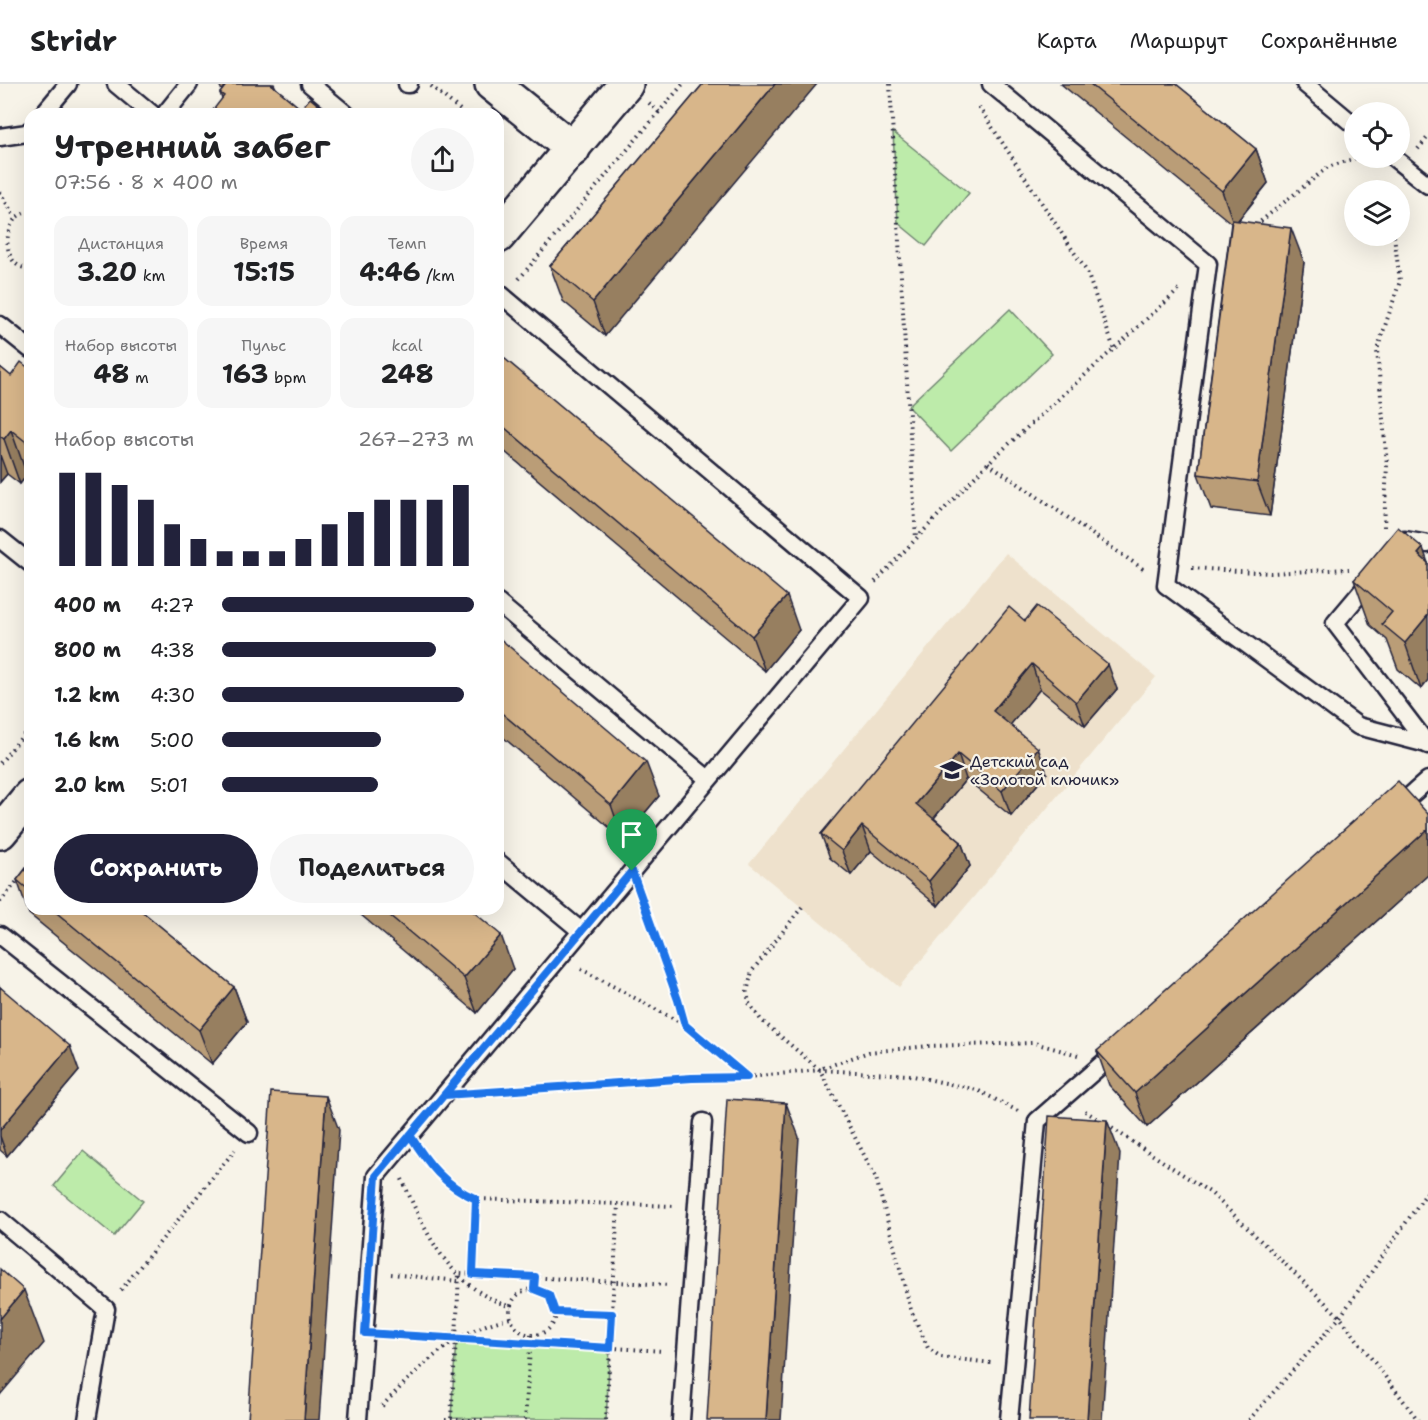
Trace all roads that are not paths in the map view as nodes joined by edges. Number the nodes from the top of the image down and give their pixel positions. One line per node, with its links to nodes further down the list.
1 (68, 84): 9 (lane)
2 (116, 84): 10 (lane)
3 (189, 84): 11 (lane)
4 (310, 84): 12 (lane)
5 (492, 84): 16 (street)
6 (627, 84): 16 (street)
7 (991, 84): 27 (lane)
8 (1305, 84): 13 (lane)
9 (48, 108)
10 (145, 108)
11 (170, 108)
12 (339, 108)
13 (1344, 117)
14 (24, 134): 15 (lane)
15 (0, 137)
16 (573, 149): 19 (street)
17 (1407, 168): 18 (lane)
18 (1428, 185)
19 (504, 229)
20 (504, 298): 28 (lane)
21 (0, 325): 22 (lane)
22 (24, 344)
23 (0, 539): 25 (lane)
24 (1428, 544): 27 (lane)
25 (24, 558)
26 (504, 608): 28 (lane)
27 (1427, 745)
28 (708, 779): 34 (lane)
29 (1428, 780): 31 (lane)
30 (24, 803): 32 (street)
31 (1383, 819)
32 (0, 832)
33 (504, 867): 34 (lane)
34 (581, 931): 41 (lane)
35 (0, 935): 38 (lane)
36 (1131, 1039): 43 (lane)
37 (703, 1122): 42 (lane)
38 (249, 1133)
39 (0, 1220): 40 (lane)
40 (87, 1420)
41 (358, 1420)
42 (681, 1420)
43 (1008, 1420)

